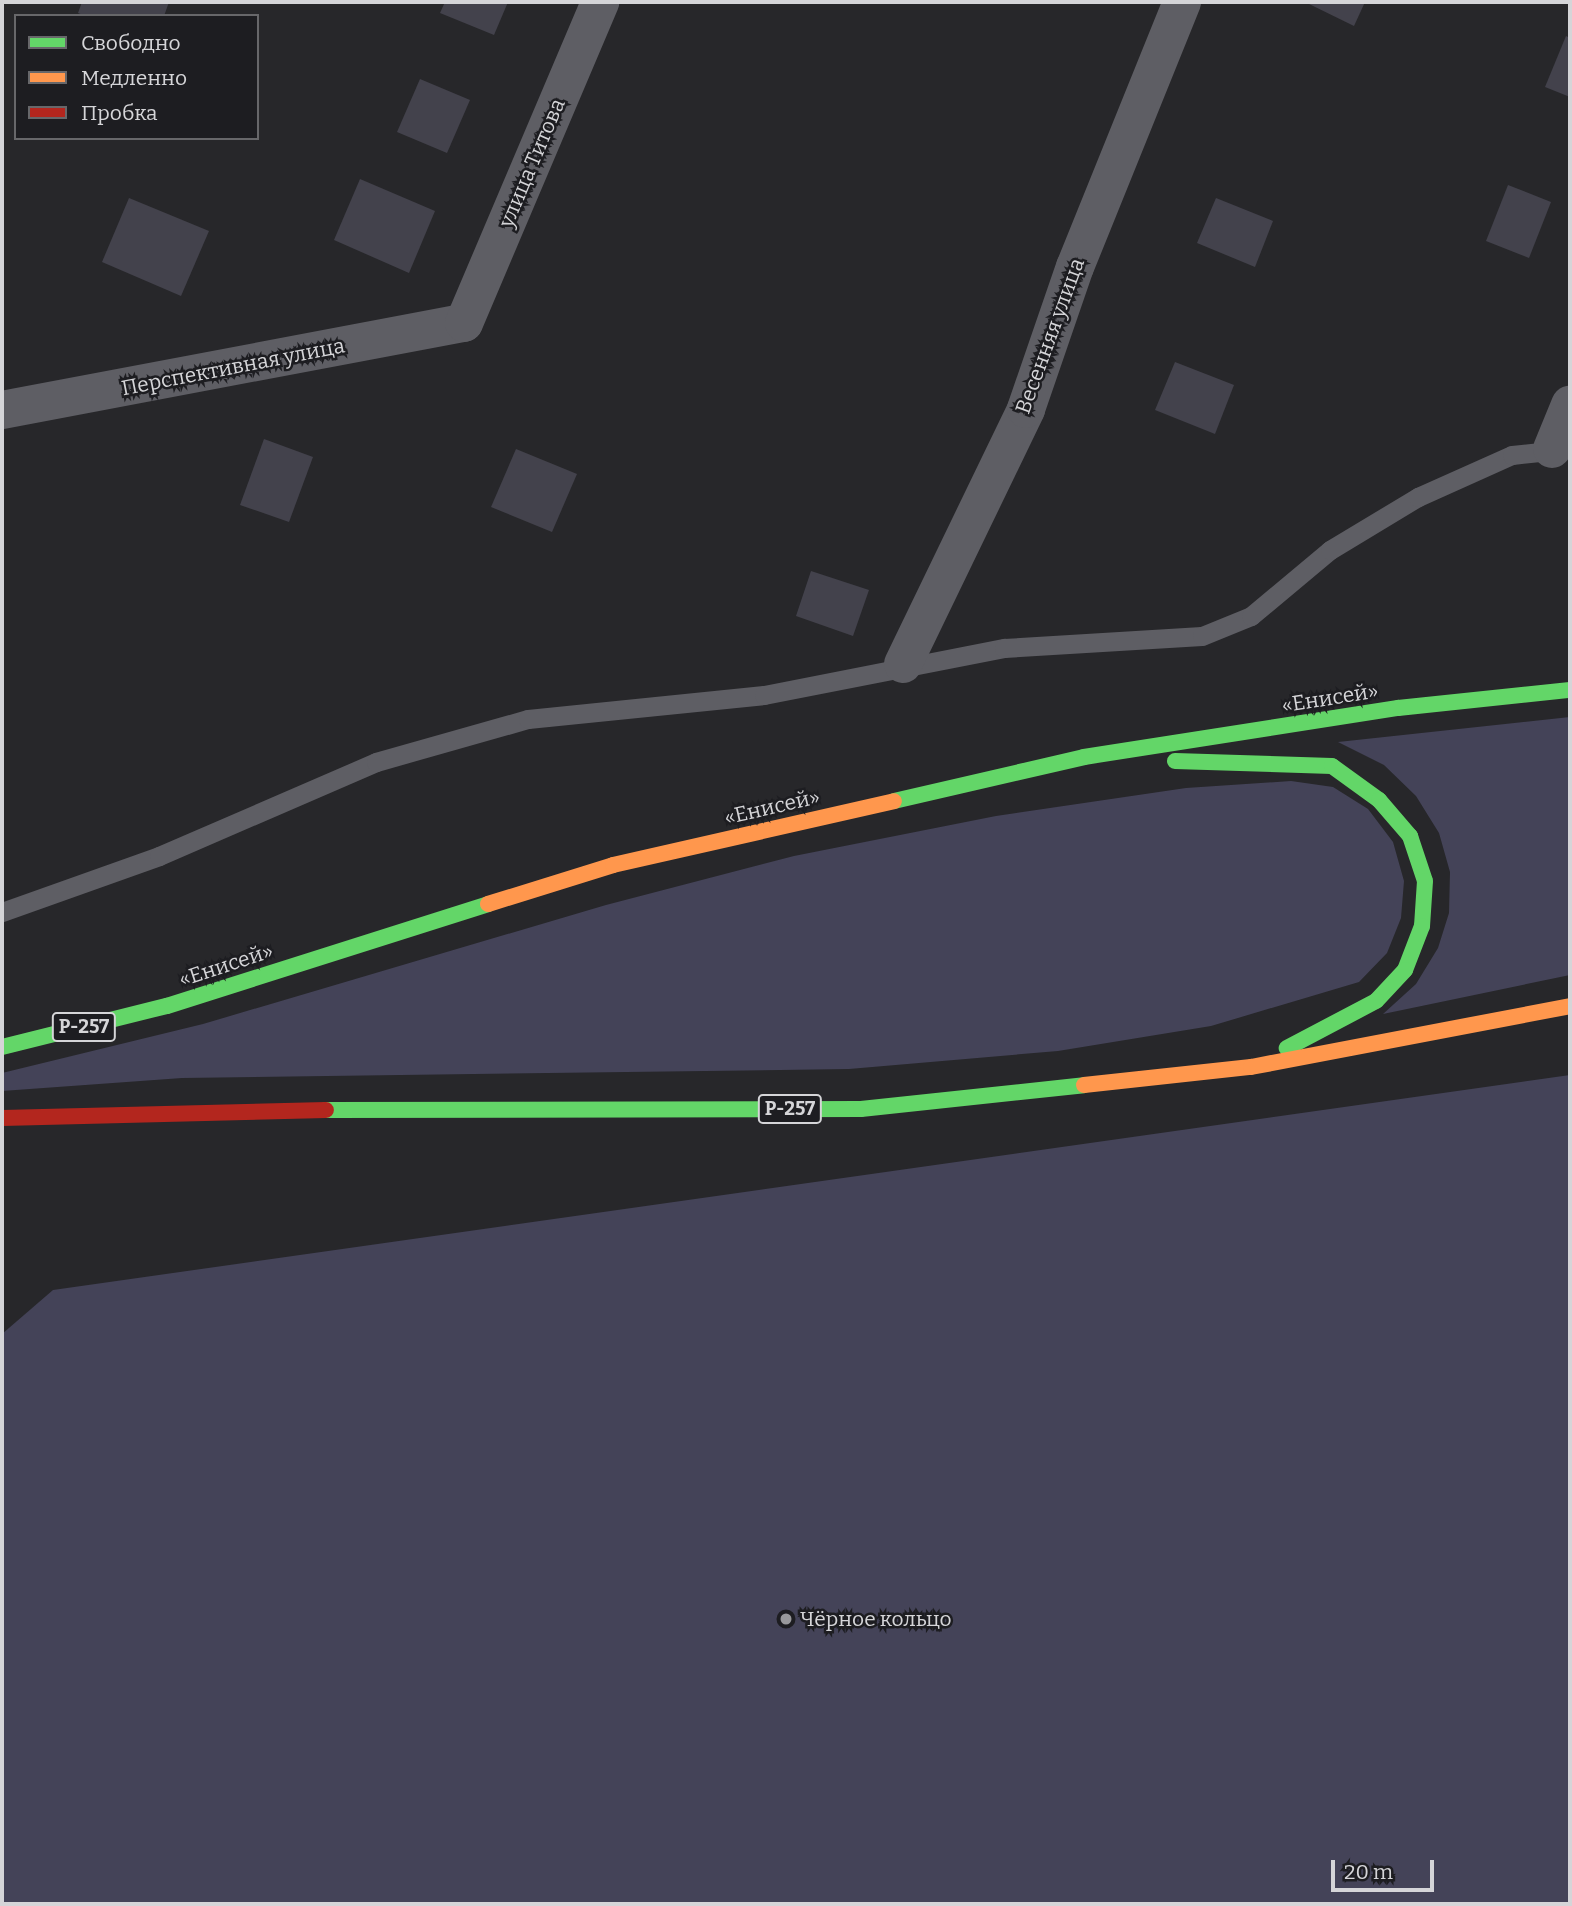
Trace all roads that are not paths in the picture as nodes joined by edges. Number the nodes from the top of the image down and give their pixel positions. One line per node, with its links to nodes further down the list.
1 (600, 2): 3 (street, улица Титова)
2 (1182, 2): 7 (street, Весенняя улица)
3 (464, 323): 5 (street, Перспективная улица)
4 (1570, 405): 6 (street)
5 (2, 410)
6 (1561, 451): 7 (lane)
7 (903, 664): 10 (lane)
8 (1570, 690): 9 (highway, «Енисей» / Р-257)
9 (1084, 757): 12 (highway, «Енисей» / Р-257); 13 (highway)
10 (2, 912)
11 (1570, 1006): 13 (highway, Р-257)
12 (2, 1047)
13 (1251, 1067): 14 (highway, Р-257)
14 (2, 1118)

